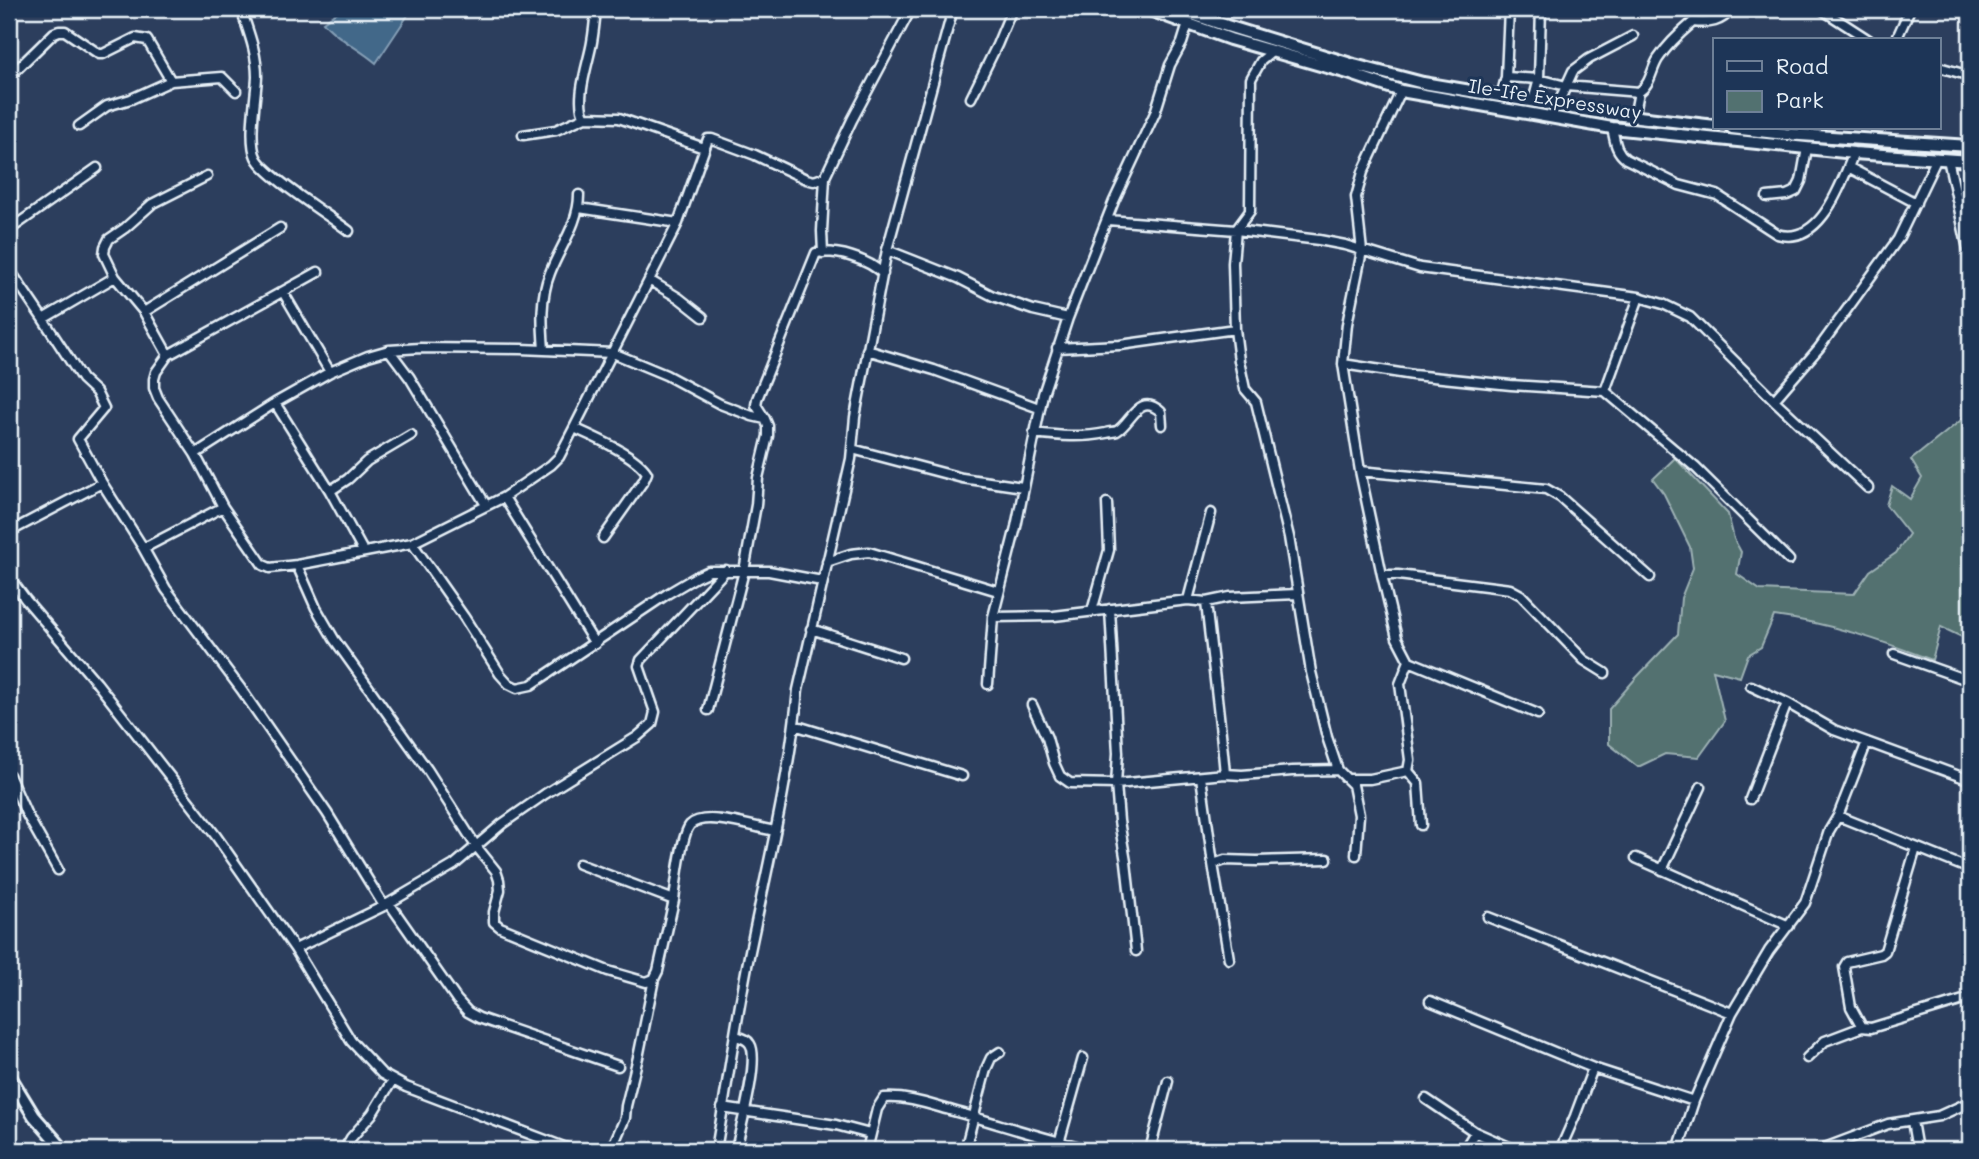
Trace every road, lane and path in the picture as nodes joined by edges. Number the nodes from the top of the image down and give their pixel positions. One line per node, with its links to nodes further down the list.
1 (241, 9): 59 (street)
2 (596, 9): 33 (street)
3 (911, 9): 49 (street)
4 (953, 9): 60 (street)
5 (1012, 9): 30 (street)
6 (1147, 9): 13 (main road, Ile-Ife Expressway)
7 (1178, 9): 15 (main road, Ile-Ife Expressway)
8 (1509, 9): 22 (street)
9 (1542, 9): 23 (street)
10 (1732, 9): 28 (street)
11 (1821, 9): 16 (street)
12 (1910, 9): 17 (street)
13 (1188, 24): 15 (main road, Ile-Ife Expressway); 54 (street)
14 (1633, 36): 25 (street)
15 (1247, 38): 18 (main road, Ile-Ife Expressway); 29 (main road, Ile-Ife Expressway)
16 (1866, 38)
17 (1897, 38)
18 (1273, 51): 27 (main road, Ile-Ife Expressway); 58 (street)
19 (1940, 67): 20 (street)
20 (1970, 76)
21 (9, 77): 24 (street)
22 (1506, 77): 23 (street); 29 (street)
23 (1539, 79): 25 (street); 31 (street)
24 (171, 81): 26 (street); 35 (street)
25 (1566, 86): 28 (street); 32 (street)
26 (236, 91)
27 (1401, 91): 37 (main road, Ile-Ife Expressway); 62 (street)
28 (1639, 92): 34 (street)
29 (1501, 97): 31 (main road, Ile-Ife Expressway)
30 (971, 98)
31 (1533, 101): 32 (main road, Ile-Ife Expressway)
32 (1557, 106): 34 (main road, Ile-Ife Expressway)
33 (585, 117): 39 (street); 41 (street)
34 (1634, 117): 36 (main road, Ile-Ife Expressway)
35 (79, 126)
36 (1713, 126)
37 (1612, 128): 42 (main road, Ile-Ife Expressway); 46 (street)
38 (1750, 130): 40 (main road)
39 (523, 135)
40 (1970, 146)
41 (704, 148): 49 (street); 55 (street)
42 (1807, 148): 43 (main road, Ile-Ife Expressway); 51 (street)
43 (1854, 153): 44 (main road, Ile-Ife Expressway); 46 (street)
44 (1942, 158): 45 (main road, Ile-Ife Expressway); 52 (street); 61 (street)
45 (1970, 161)
46 (1848, 167): 52 (street)
47 (97, 168): 57 (street)
48 (206, 176): 67 (street)
49 (825, 177): 63 (street)
50 (579, 195): 53 (street)
51 (1766, 197)
52 (1916, 203): 85 (street)
53 (579, 208): 55 (street); 78 (street)
54 (1108, 220): 58 (street); 73 (street)
55 (678, 223): 68 (street)
56 (280, 228): 71 (street)
57 (9, 230)
58 (1236, 230): 62 (street); 75 (street)
59 (349, 231)
60 (887, 250): 66 (street); 73 (street)
61 (1970, 250)
62 (1362, 251): 70 (street); 82 (street)
63 (823, 253): 66 (street); 88 (street)
64 (9, 269): 74 (street)
65 (318, 272): 69 (street)
66 (883, 274): 79 (street)
67 (115, 277): 71 (street); 74 (street)
68 (649, 280): 72 (street); 80 (street)
69 (283, 292): 81 (street); 83 (street)
70 (1639, 298): 84 (street); 85 (street)
71 (144, 312): 81 (street)
72 (703, 317)
73 (1068, 318): 76 (street)
74 (43, 319): 96 (street)
75 (1235, 329): 76 (street); 120 (street)
76 (1057, 348): 87 (street)
77 (389, 350): 78 (street); 83 (street); 102 (street)
78 (544, 350): 80 (street)
79 (867, 350): 87 (street); 93 (street)
80 (613, 353): 88 (street); 90 (street)
81 (169, 355): 94 (street)
82 (1343, 364): 84 (street); 95 (street)
83 (330, 372): 86 (street)
84 (1605, 391): 110 (street)
85 (1774, 400): 98 (street)
86 (275, 403): 94 (street); 99 (street)
87 (1039, 408): 91 (street)
88 (765, 419): 114 (street)
89 (1162, 425): 91 (street)
90 (574, 428): 100 (street); 106 (street)
91 (1034, 433): 97 (street)
92 (411, 435): 99 (street)
93 (852, 449): 97 (street); 111 (street)
94 (195, 454): 103 (street)
95 (1360, 471): 115 (street); 117 (street)
96 (102, 483): 105 (street); 108 (street)
97 (1023, 487): 119 (street)
98 (1868, 488)
99 (330, 491): 109 (street)
100 (504, 497): 102 (street); 127 (street)
101 (1107, 503): 124 (street)
102 (486, 505): 107 (street)
103 (223, 507): 108 (street); 112 (street)
104 (1210, 513): 121 (street)
105 (9, 531)
106 (603, 538)
107 (412, 543): 109 (street); 127 (street)
108 (142, 546): 166 (street)
109 (363, 551): 112 (street)
110 (1789, 560)
111 (827, 562): 118 (street); 119 (street)
112 (297, 565): 155 (street)
113 (726, 570): 114 (street); 127 (street); 155 (street)
114 (744, 571): 118 (street); 137 (street)
115 (1382, 575): 130 (street); 131 (street)
116 (9, 577): 169 (street)
117 (1650, 577)
118 (822, 582): 126 (street)
119 (998, 591): 125 (street)
120 (1298, 594): 122 (street); 141 (street)
121 (1188, 600): 122 (street); 123 (street)
122 (1206, 602): 143 (street)
123 (1110, 609): 124 (street); 149 (street)
124 (1093, 611): 125 (street)
125 (993, 617): 133 (street)
126 (811, 629): 129 (street); 139 (street)
127 (595, 645)
128 (1894, 654): 132 (street)
129 (901, 658)
130 (1409, 661): 138 (street); 142 (street)
131 (1605, 673)
132 (1970, 681)
133 (988, 684)
134 (1751, 686): 135 (street)
135 (1787, 703): 140 (street); 151 (street)
136 (1032, 705): 149 (street)
137 (708, 710)
138 (1538, 714)
139 (794, 725): 145 (street); 154 (street)
140 (1867, 742): 148 (street); 152 (street)
141 (1338, 770): 143 (street); 147 (street)
142 (1408, 771): 147 (street); 153 (street)
143 (1225, 774): 146 (street)
144 (9, 775): 163 (street)
145 (962, 776)
146 (1201, 777): 149 (street); 161 (street)
147 (1347, 779): 157 (street)
148 (1970, 780)
149 (1116, 784): 170 (street)
150 (1701, 787): 164 (street)
151 (1750, 799)
152 (1838, 817): 156 (street); 168 (street)
153 (1421, 825)
154 (775, 831): 165 (street); 177 (street)
155 (476, 846): 166 (street); 172 (street)
156 (1916, 848): 162 (street); 176 (street)
157 (1356, 855)
158 (1636, 858): 164 (street)
159 (1326, 859): 161 (street)
160 (579, 864): 165 (street)
161 (1213, 864): 171 (street)
162 (1970, 869)
163 (58, 870)
164 (1662, 870): 168 (street)
165 (674, 900): 172 (street)
166 (387, 905): 169 (street); 181 (street)
167 (1488, 917): 175 (street)
168 (1788, 926): 175 (street)
169 (295, 949): 184 (street)
170 (1136, 951)
171 (1229, 959)
172 (654, 979): 199 (street)
173 (1970, 998): 176 (street)
174 (1430, 1001): 182 (street)
175 (1732, 1013): 187 (street)
176 (1862, 1027): 180 (street)
177 (736, 1036): 189 (street); 190 (street)
178 (1000, 1052): 191 (street)
179 (1083, 1058): 195 (street)
180 (1808, 1058)
181 (618, 1066)
182 (1593, 1068): 187 (street); 208 (street)
183 (9, 1075): 196 (main road)
184 (392, 1081): 197 (street); 198 (street)
185 (1168, 1081): 205 (street)
186 (1426, 1099): 193 (street)
187 (1694, 1101): 209 (street)
188 (1970, 1102): 192 (street)
189 (722, 1108): 190 (street); 200 (street)
190 (744, 1111): 194 (street); 201 (street)
191 (972, 1116): 194 (street); 195 (street); 203 (street)
192 (1912, 1121): 210 (street); 211 (street)
193 (1475, 1132): 206 (street); 207 (street)
194 (870, 1134): 202 (street)
195 (1059, 1143): 204 (street)
196 (64, 1150)
197 (344, 1150)
198 (572, 1150)
199 (611, 1150)
200 (716, 1150)
201 (736, 1150)
202 (867, 1150)
203 (965, 1150)
204 (1093, 1150)
205 (1150, 1150)
206 (1464, 1150)
207 (1516, 1150)
208 (1560, 1150)
209 (1678, 1150)
210 (1819, 1150)
211 (1917, 1150)

